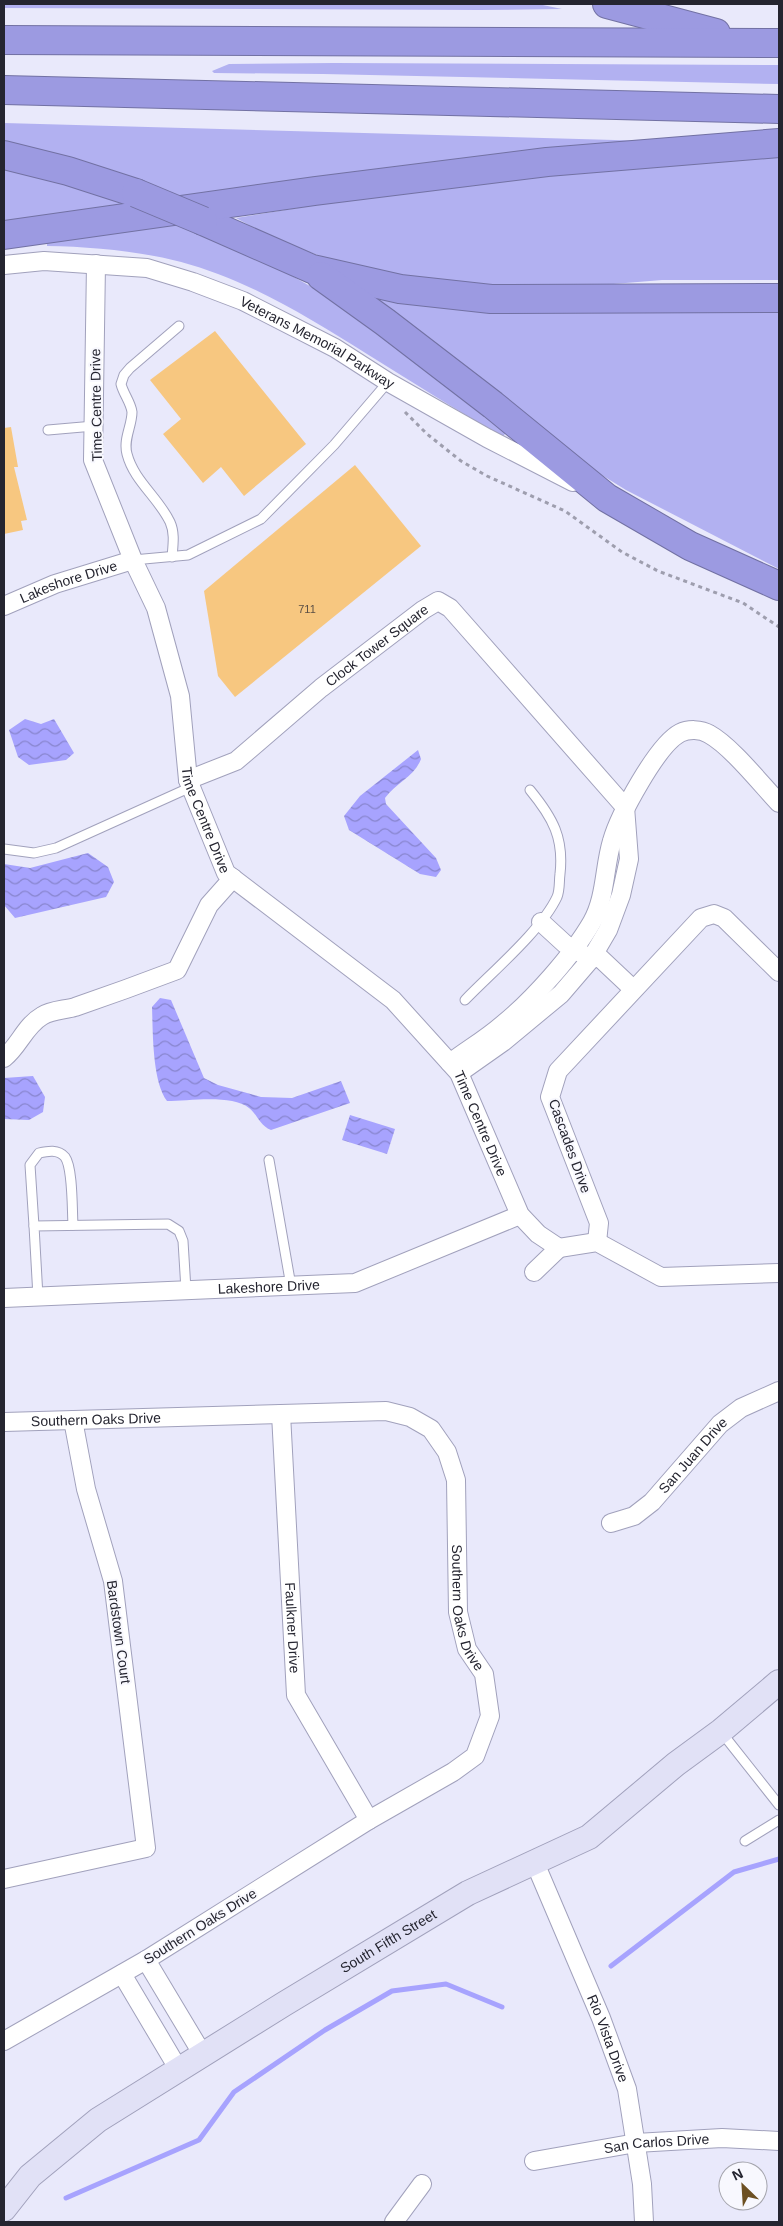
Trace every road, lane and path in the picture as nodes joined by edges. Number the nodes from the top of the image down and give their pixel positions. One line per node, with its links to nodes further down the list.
1 (607, 4): 3 (highway)
2 (4, 40): 3 (highway)
3 (749, 43): 4 (highway)
4 (779, 43)
5 (4, 90): 6 (highway)
6 (779, 109)
7 (779, 143): 9 (highway)
8 (4, 155): 12 (highway, bridge)
9 (4, 235)
10 (96, 264): 11 (street, Veterans Memorial Parkway); 15 (street, Veterans Memorial Parkway); 17 (street, Time Centre Drive)
11 (4, 265)
12 (312, 269): 13 (highway); 19 (highway)
13 (779, 298)
14 (179, 326): 20 (lane)
15 (388, 382): 19 (street, Veterans Memorial Parkway); 20 (lane)
16 (401, 408): 24 (path)
17 (94, 426): 18 (lane); 21 (street, Time Centre Drive)
18 (48, 430)
19 (607, 498): 22 (highway)
20 (172, 557): 21 (lane)
21 (133, 560): 23 (street, Lakeshore Drive); 25 (street, Time Centre Drive)
22 (779, 586)
23 (4, 606)
24 (779, 627)
25 (189, 783): 28 (street, Clock Tower Square); 29 (lane); 30 (street, Time Centre Drive)
26 (530, 790): 31 (lane)
27 (779, 803): 28 (street)
28 (625, 808): 32 (street); 33 (street)
29 (4, 849)
30 (233, 878): 37 (street); 38 (street, Time Centre Drive)
31 (541, 922): 32 (street); 36 (lane)
32 (573, 949): 33 (street); 38 (street)
33 (591, 959): 35 (street); 38 (street)
34 (779, 972): 35 (street, Cascades Drive)
35 (633, 989): 43 (street, Cascades Drive)
36 (465, 1000)
37 (4, 1058)
38 (455, 1068): 40 (street, Time Centre Drive)
39 (269, 1160): 47 (lane)
40 (520, 1215): 44 (street, Time Centre Drive); 47 (street, Lakeshore Drive)
41 (73, 1225): 42 (lane); 42 (lane); 48 (lane)
42 (34, 1226): 49 (lane)
43 (597, 1242): 44 (street); 46 (street)
44 (559, 1248): 45 (street)
45 (534, 1272)
46 (779, 1273)
47 (291, 1286): 48 (street, Lakeshore Drive)
48 (186, 1290): 49 (street, Lakeshore Drive)
49 (38, 1297): 50 (street, Lakeshore Drive)
50 (4, 1298)
51 (779, 1391): 55 (street, San Juan Drive)
52 (280, 1414): 53 (street, Southern Oaks Drive); 59 (street, Faulkner Drive); 59 (street, Southern Oaks Drive)
53 (73, 1420): 54 (street, Southern Oaks Drive); 63 (street, Bardstown Court)
54 (4, 1422)
55 (611, 1523)
56 (779, 1682): 57 (street, South Fifth Street)
57 (721, 1731): 58 (lane); 62 (street, South Fifth Street)
58 (779, 1805)
59 (369, 1820): 64 (street, Southern Oaks Drive)
60 (779, 1820): 61 (lane)
61 (745, 1841)
62 (535, 1863): 67 (street, South Fifth Street); 70 (street, Rio Vista Drive)
63 (4, 1879)
64 (146, 1960): 65 (street, Southern Oaks Drive); 67 (street)
65 (122, 1974): 66 (street, Southern Oaks Drive); 68 (street)
66 (4, 2041)
67 (203, 2055): 68 (street, South Fifth Street)
68 (179, 2070): 73 (street, South Fifth Street)
69 (779, 2141): 70 (street, San Carlos Drive)
70 (636, 2143): 71 (street, San Carlos Drive); 75 (street, Rio Vista Drive)
71 (534, 2161)
72 (422, 2184): 74 (street)
73 (4, 2209)
74 (394, 2222)
75 (644, 2222)

